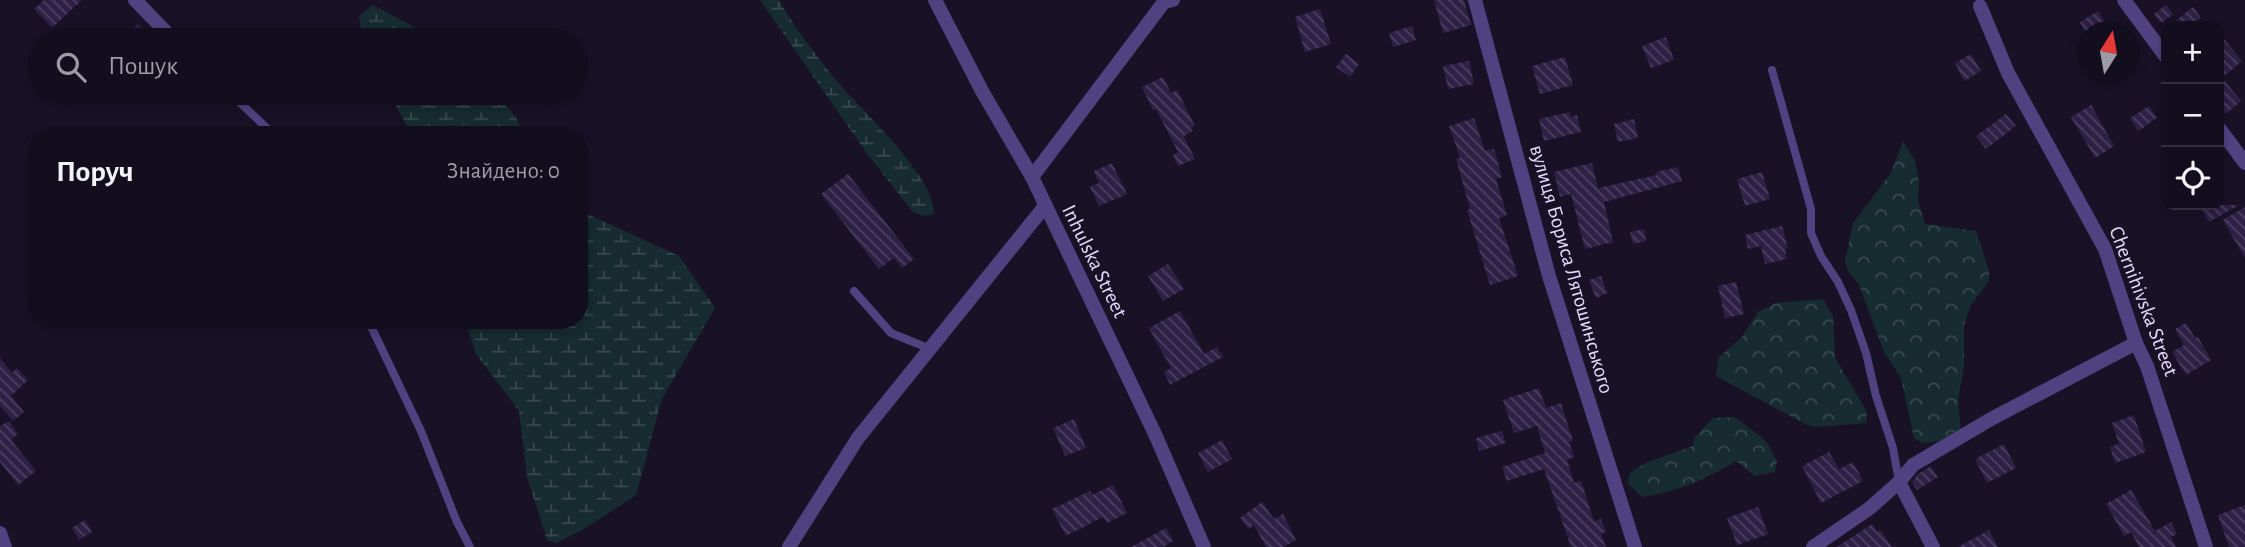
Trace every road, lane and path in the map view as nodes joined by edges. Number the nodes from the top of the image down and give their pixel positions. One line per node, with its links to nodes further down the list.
1 (135, 0): 7 (street)
2 (935, 0): 14 (street, Inhulska Street)
3 (1475, 0): 26 (street, вулиця Бориса Лятошинського)
4 (2124, 0): 8 (street)
5 (1167, 1): 14 (street)
6 (1980, 6): 18 (street, Chernihivska Street)
7 (162, 28)
8 (2161, 50)
9 (1772, 70): 20 (lane)
10 (243, 105): 11 (lane)
11 (265, 126)
12 (2224, 135): 13 (street)
13 (2245, 163)
14 (1032, 177): 15 (street, Inhulska Street)
15 (1045, 206): 19 (street); 25 (street, Inhulska Street)
16 (854, 291): 19 (lane)
17 (372, 329): 23 (lane)
18 (2136, 343): 20 (street); 29 (street, Chernihivska Street)
19 (928, 348): 24 (street)
20 (1899, 482): 27 (street); 28 (street)
21 (0, 533): 22 (street)
22 (5, 547)
23 (470, 547)
24 (789, 547)
25 (1204, 547)
26 (1635, 547)
27 (1813, 547)
28 (1933, 547)
29 (2207, 547)

